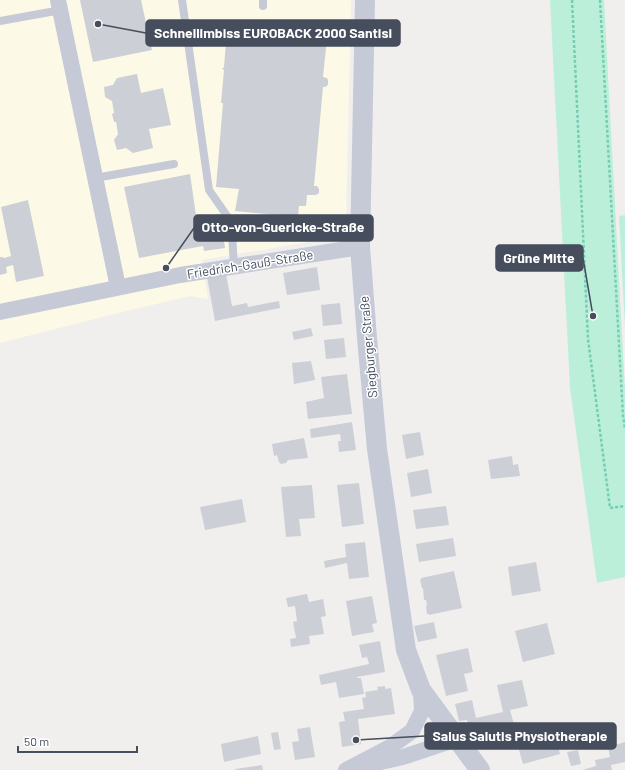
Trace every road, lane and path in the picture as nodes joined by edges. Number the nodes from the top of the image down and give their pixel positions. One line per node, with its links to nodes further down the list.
1 (182, 0): 10 (lane)
2 (365, 0): 9 (street, Siegburger Straße)
3 (572, 0): 14 (path)
4 (600, 0): 13 (path)
5 (60, 5): 6 (lane); 8 (street)
6 (0, 21)
7 (174, 164): 8 (lane)
8 (95, 178): 11 (street)
9 (360, 247): 10 (street, Friedrich-Gauß-Straße); 15 (street, Siegburger Straße)
10 (234, 266): 11 (street, Friedrich-Gauß-Straße)
11 (118, 287): 12 (street, Friedrich-Gauß-Straße)
12 (0, 312)
13 (625, 429)
14 (625, 506)
15 (421, 690): 16 (street, Siegburger Straße); 17 (street, Siegburger Straße)
16 (457, 739): 17 (street, Siegburger Straße); 18 (street)
17 (346, 770)
18 (480, 770)

